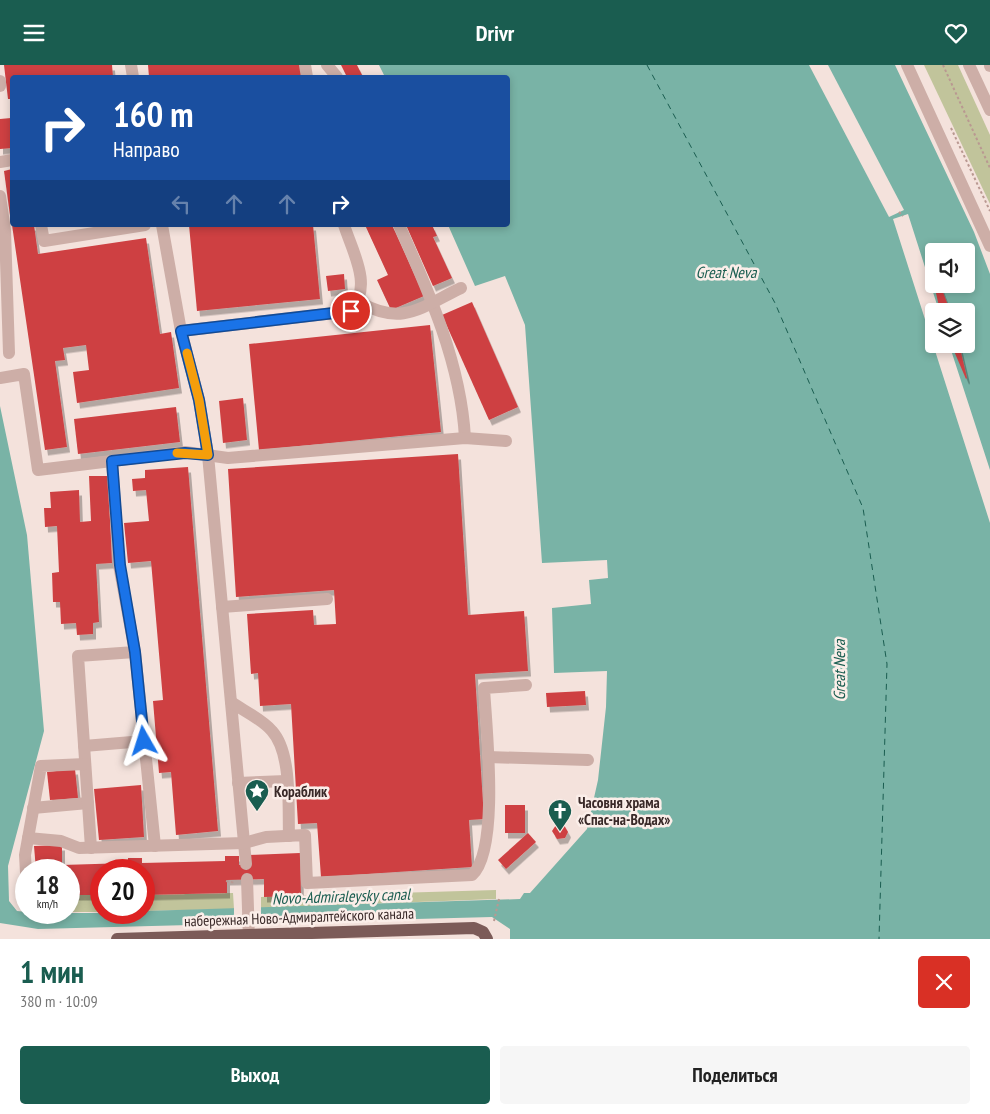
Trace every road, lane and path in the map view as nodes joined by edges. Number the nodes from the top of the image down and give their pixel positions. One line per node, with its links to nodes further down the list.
1 (327, 65): 5 (street)
2 (906, 65): 20 (street)
3 (943, 65): 10 (path)
4 (970, 65): 8 (street)
5 (335, 75)
6 (0, 81): 7 (street)
7 (0, 86)
8 (990, 110)
9 (949, 125): 12 (path)
10 (990, 169)
11 (0, 195): 25 (street)
12 (990, 211)
13 (899, 212): 14 (path)
14 (902, 216)
15 (41, 227): 16 (street)
16 (132, 227)
17 (162, 227): 24 (street)
18 (345, 227): 23 (street)
19 (400, 227): 22 (street)
20 (990, 245)
21 (462, 288): 22 (street)
22 (433, 301): 23 (street); 27 (street)
23 (359, 302): 24 (street)
24 (181, 331): 29 (street)
25 (10, 353)
26 (0, 378): 30 (street)
27 (465, 438): 28 (street); 29 (street)
28 (506, 441)
29 (208, 455): 30 (street); 32 (street)
30 (112, 461): 33 (street)
31 (327, 599): 32 (street)
32 (222, 607): 35 (street)
33 (135, 652): 36 (street); 37 (street)
34 (526, 685): 38 (street)
35 (231, 702): 41 (street); 42 (street)
36 (144, 741): 37 (street); 48 (street)
37 (84, 746): 40 (street)
38 (488, 757): 39 (street); 45 (street)
39 (588, 760)
40 (85, 764): 43 (street); 44 (street)
41 (286, 781): 42 (street); 45 (street)
42 (238, 783): 47 (street)
43 (88, 803): 44 (street); 49 (street)
44 (33, 808): 46 (street)
45 (289, 836): 47 (street)
46 (28, 838): 49 (street); 50 (street)
47 (244, 843): 48 (street); 51 (street)
48 (155, 846): 49 (street)
49 (91, 848)
50 (25, 859)
51 (246, 864)
52 (247, 879): 55 (street)
53 (499, 899): 54 (path)
54 (494, 921)
55 (249, 932): 56 (main road, набережная Ново-Адмиралтейского канала); 59 (main road, набережная Ново-Адмиралтейского канала)
56 (337, 935): 57 (main road, набережная Ново-Адмиралтейского канала)
57 (399, 935): 58 (main road, набережная Ново-Адмиралтейского канала)
58 (484, 935)
59 (118, 939)

